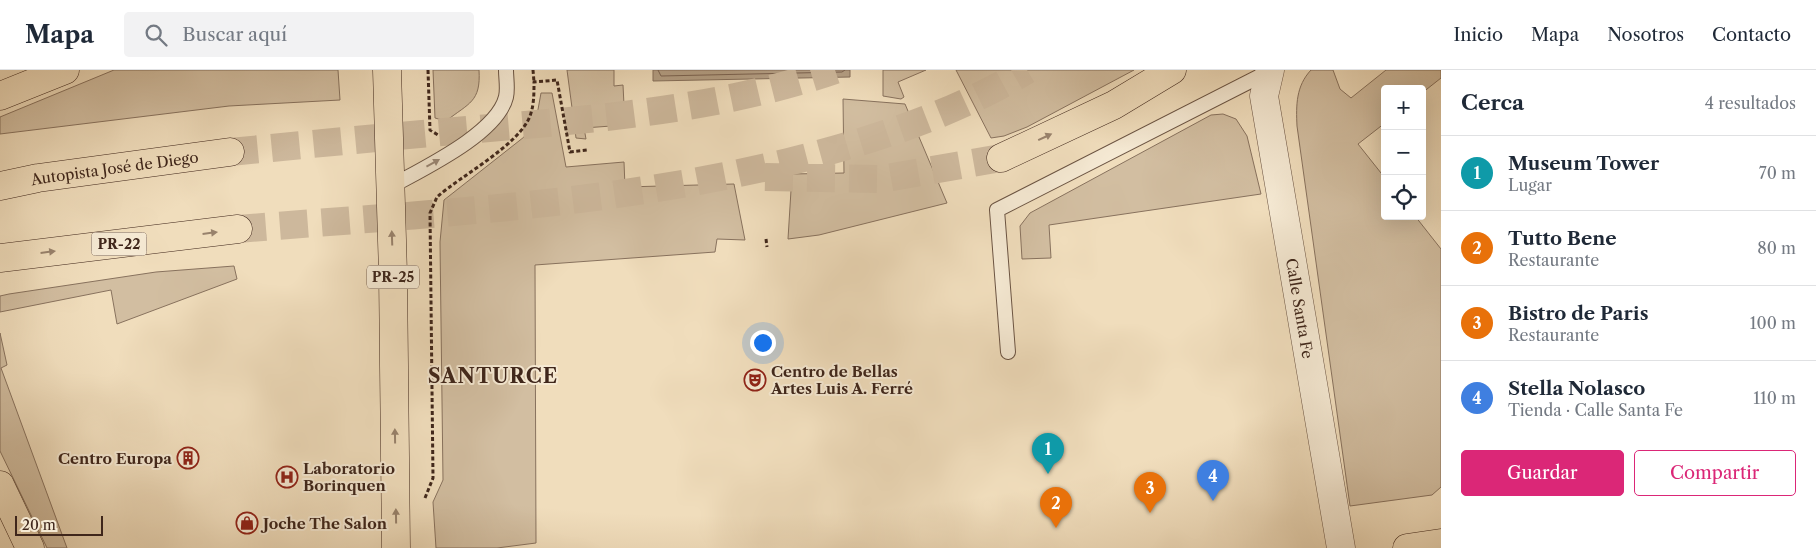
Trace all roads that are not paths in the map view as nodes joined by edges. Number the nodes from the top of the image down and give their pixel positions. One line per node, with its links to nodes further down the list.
1 (64, 70): 6 (main road)
2 (386, 70): 10 (main road, PR-25)
3 (506, 70): 10 (lane, one-way to 3)
4 (1172, 70): 8 (main road, one-way to 4)
5 (1269, 71): 13 (lane); 18 (street, Calle Santa Fe)
6 (0, 96)
7 (230, 152): 9 (main road, Autopista José de Diego)
8 (1001, 158)
9 (0, 186)
10 (390, 187): 17 (main road, PR-25, one-way to 10)
11 (238, 230): 12 (main road, PR-22, one-way to 11)
12 (0, 258)
13 (1008, 352)
14 (0, 485): 16 (main road)
15 (1441, 543): 19 (main road)
16 (30, 548)
17 (396, 548)
18 (1341, 548)
19 (1407, 548)

